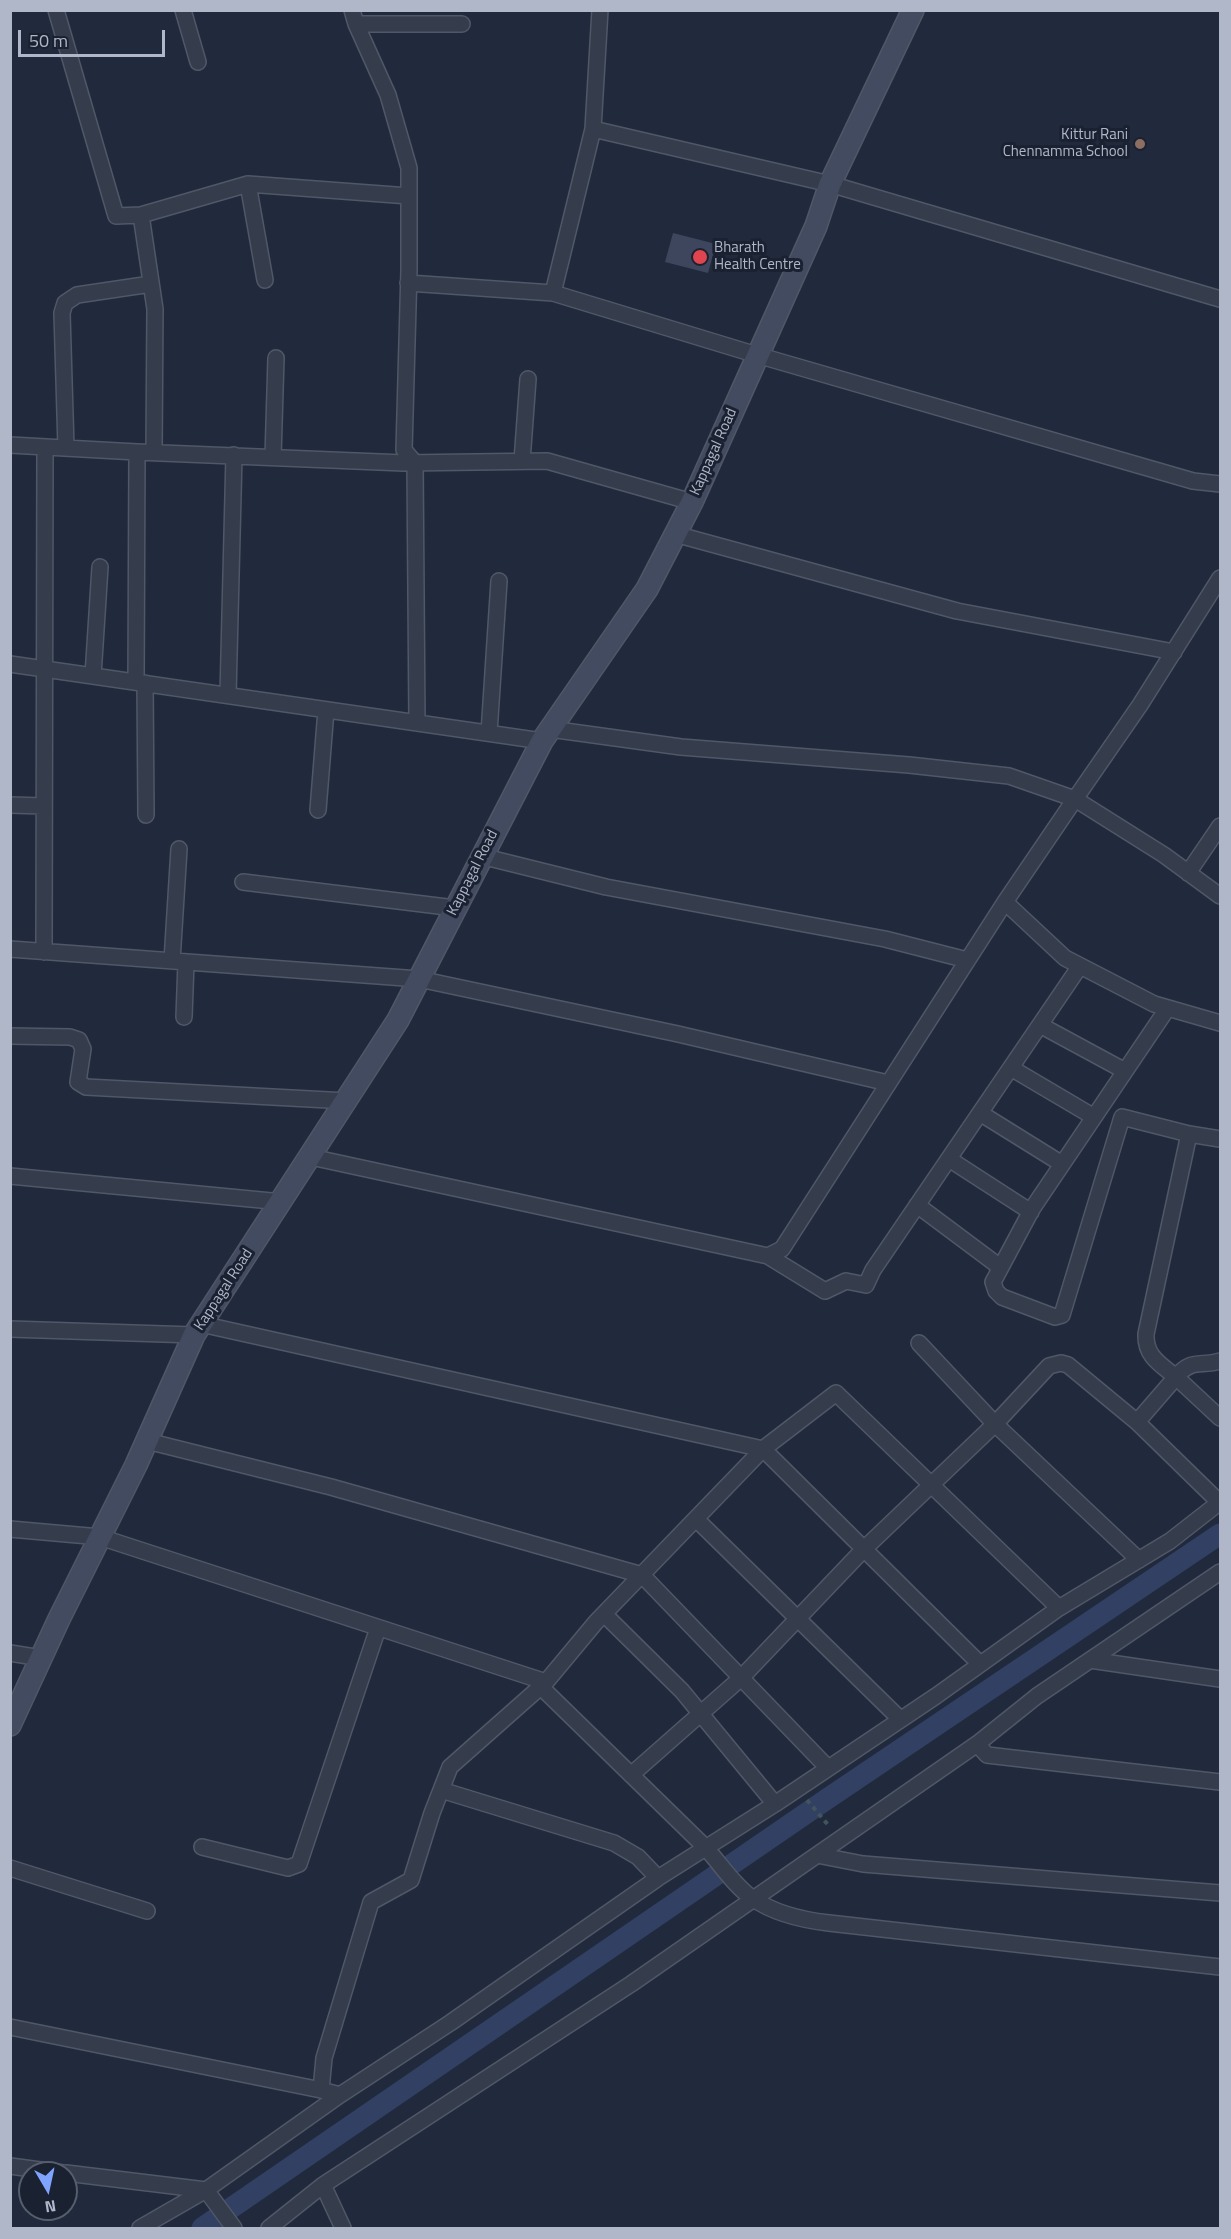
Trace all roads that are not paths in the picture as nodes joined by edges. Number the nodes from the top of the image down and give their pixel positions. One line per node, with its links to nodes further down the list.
1 (56, 10): 12 (street)
2 (183, 10): 7 (street)
3 (600, 10): 8 (street)
4 (913, 10): 10 (main road, Kappagal Road)
5 (354, 17): 6 (street); 11 (street)
6 (462, 24)
7 (198, 62)
8 (593, 129): 10 (street); 16 (street)
9 (248, 184): 11 (street); 12 (street); 13 (street)
10 (830, 184): 17 (street); 18 (main road, Kappagal Road)
11 (409, 196): 14 (street)
12 (141, 215): 15 (street)
13 (265, 280)
14 (408, 283): 16 (street); 29 (street)
15 (151, 284): 23 (street); 24 (street)
16 (554, 294): 18 (street)
17 (1221, 299)
18 (757, 355): 30 (street); 31 (main road, Kappagal Road)
19 (276, 358): 27 (street)
20 (528, 379): 28 (street)
21 (10, 445): 22 (street)
22 (45, 447): 23 (street); 38 (street)
23 (66, 448): 25 (street)
24 (154, 452): 25 (street); 26 (street)
25 (137, 453): 40 (street)
26 (234, 455): 27 (street); 41 (street)
27 (273, 457): 29 (street)
28 (522, 461): 29 (street); 31 (street)
29 (415, 463): 43 (street)
30 (1221, 484)
31 (692, 502): 32 (main road, Kappagal Road)
32 (675, 534): 36 (street); 45 (main road, Kappagal Road)
33 (100, 567): 39 (street)
34 (1221, 579): 36 (street)
35 (499, 581): 44 (street)
36 (1174, 652): 46 (street)
37 (10, 664): 38 (street)
38 (43, 668): 39 (street); 48 (street)
39 (93, 676): 40 (street)
40 (140, 682): 41 (street); 50 (street)
41 (228, 695): 42 (street)
42 (326, 710): 43 (street); 49 (street)
43 (417, 723): 44 (street)
44 (489, 733): 45 (street)
45 (546, 735): 46 (street); 53 (main road, Kappagal Road)
46 (1075, 799): 54 (street); 57 (street)
47 (10, 805): 48 (street)
48 (44, 806): 60 (street)
49 (318, 810)
50 (146, 815)
51 (1221, 826): 54 (street)
52 (179, 849): 62 (street)
53 (482, 856): 58 (main road, Kappagal Road); 61 (street)
54 (1188, 873): 56 (street)
55 (243, 882): 58 (street)
56 (1221, 896)
57 (1005, 902): 61 (street); 63 (street)
58 (455, 908): 64 (main road, Kappagal Road)
59 (10, 950): 60 (street)
60 (44, 952): 62 (street)
61 (968, 960): 72 (street)
62 (179, 961): 64 (street); 66 (street)
63 (1080, 966): 65 (street); 68 (street)
64 (419, 979): 72 (street); 73 (main road, Kappagal Road)
65 (1167, 1009): 67 (street); 71 (street)
66 (184, 1017)
67 (1221, 1023)
68 (1040, 1025): 70 (street); 71 (street)
69 (10, 1036): 73 (street)
70 (1011, 1068): 74 (street); 75 (street)
71 (1125, 1071): 75 (street)
72 (888, 1083): 86 (street)
73 (347, 1101): 79 (main road, Kappagal Road)
74 (980, 1113): 80 (street); 81 (street)
75 (1096, 1113): 76 (street); 81 (street)
76 (1122, 1117): 77 (street); 87 (street)
77 (1188, 1134): 78 (street); 92 (street)
78 (1221, 1139)
79 (311, 1157): 83 (main road, Kappagal Road); 86 (street)
80 (949, 1159): 84 (street); 85 (street)
81 (1062, 1164): 85 (street)
82 (10, 1176): 83 (street)
83 (282, 1202): 89 (main road, Kappagal Road)
84 (918, 1205): 86 (street); 87 (street)
85 (1030, 1212): 87 (street)
86 (768, 1256)
87 (1000, 1267)
88 (10, 1329): 89 (street)
89 (198, 1330): 96 (main road, Kappagal Road); 97 (street)
90 (919, 1343): 95 (street)
91 (1221, 1361): 92 (street)
92 (1176, 1377): 93 (street); 94 (street)
93 (1221, 1418)
94 (1137, 1422): 95 (street); 99 (street)
95 (995, 1424): 98 (street); 104 (street)
96 (147, 1441): 102 (main road, Kappagal Road); 106 (street)
97 (763, 1449): 98 (street); 100 (street); 103 (street)
98 (931, 1485): 103 (street); 107 (street)
99 (1220, 1503): 104 (street)
100 (696, 1519): 106 (street); 109 (street)
101 (10, 1529): 102 (street)
102 (100, 1537): 110 (street); 112 (main road, Kappagal Road)
103 (864, 1549): 109 (street); 114 (street)
104 (1139, 1560): 107 (street)
105 (1221, 1572): 113 (street)
106 (642, 1575): 108 (street); 115 (street)
107 (1059, 1608): 114 (street)
108 (604, 1614): 117 (street); 118 (street)
109 (797, 1618): 115 (street); 119 (street)
110 (378, 1628): 117 (street); 127 (street)
111 (10, 1653): 112 (street)
112 (41, 1658): 120 (main road, Kappagal Road)
113 (1090, 1660): 116 (street); 121 (street)
114 (980, 1664): 119 (street)
115 (741, 1677): 118 (street); 122 (street)
116 (1221, 1679)
117 (544, 1684): 123 (street); 125 (street)
118 (701, 1714): 123 (street); 126 (street)
119 (900, 1719): 122 (street)
120 (10, 1725)
121 (977, 1744): 124 (street); 129 (street)
122 (828, 1768): 126 (street)
123 (631, 1775): 128 (street)
124 (1221, 1782)
125 (441, 1790): 131 (street); 137 (street)
126 (774, 1804): 128 (street)
127 (202, 1847)
128 (709, 1852): 131 (street); 133 (street)
129 (817, 1855): 132 (street); 133 (street)
130 (10, 1868): 134 (street)
131 (658, 1878): 138 (street)
132 (1221, 1893)
133 (748, 1894): 135 (street); 140 (street)
134 (147, 1911)
135 (1221, 1967)
136 (10, 2027): 137 (street)
137 (321, 2090): 138 (street)
138 (340, 2095): 141 (street)
139 (78, 2175): 141 (street)
140 (323, 2185): 144 (street); 145 (street)
141 (206, 2190): 142 (street); 143 (street)
142 (234, 2228)
143 (140, 2229)
144 (269, 2229)
145 (343, 2229)

